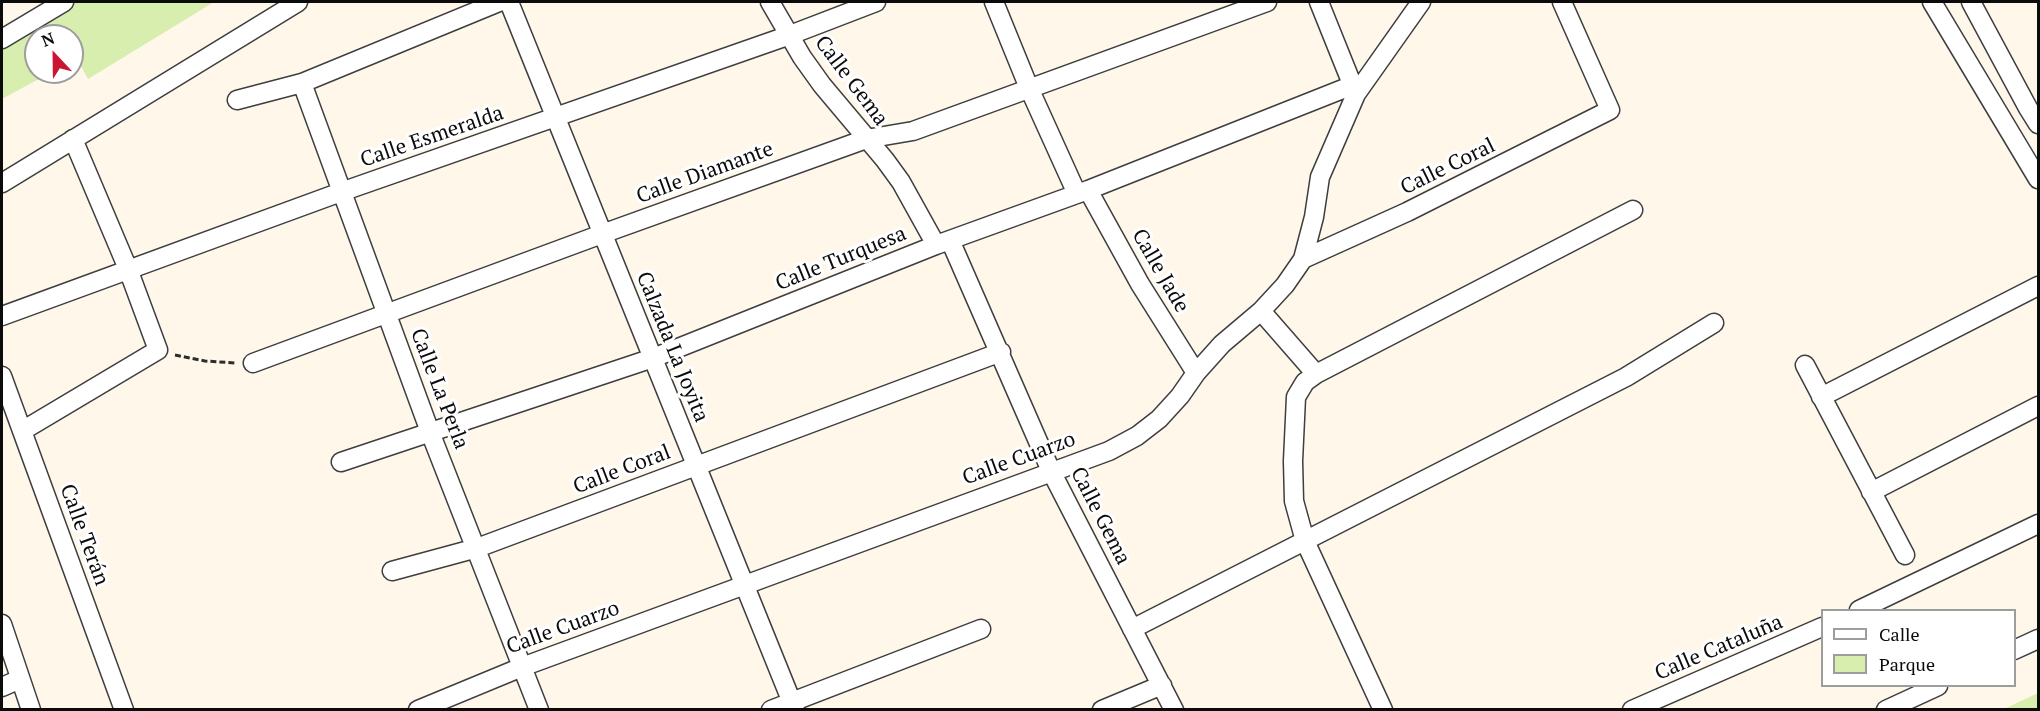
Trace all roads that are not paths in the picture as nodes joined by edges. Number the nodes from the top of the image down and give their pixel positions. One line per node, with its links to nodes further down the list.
1 (64, 2): 15 (street)
2 (298, 2): 24 (street)
3 (499, 2): 16 (street)
4 (509, 2): 21 (street, Calzada La Joyita)
5 (770, 2): 14 (street, Calle Gema)
6 (876, 2): 14 (street, Calle Esmeralda)
7 (994, 2): 17 (street, Calle Jade)
8 (1267, 2): 17 (street, Calle Diamante)
9 (1319, 2): 18 (street)
10 (1421, 2): 18 (street, Calle Cuarzo)
11 (1562, 2): 33 (street, Calle Coral)
12 (1932, 2): 22 (street)
13 (1971, 2): 20 (street)
14 (790, 35): 21 (street, Calle Esmeralda); 25 (street, Calle Gema)
15 (2, 39)
16 (302, 83): 19 (street); 28 (street, Calle La Perla)
17 (1029, 88): 25 (street, Calle Diamante); 29 (street, Calle Jade)
18 (1354, 90): 29 (street, Calle Turquesa); 33 (street, Calle Cuarzo)
19 (237, 100)
20 (2033, 106): 22 (street); 23 (street)
21 (555, 119): 28 (street, Calle Esmeralda); 31 (street, Calzada La Joyita)
22 (2002, 120): 26 (street)
23 (2038, 124)
24 (73, 139): 27 (street); 34 (street)
25 (866, 140): 31 (street, Calle Diamante); 32 (street, Calle Gema)
26 (2038, 179)
27 (2, 183)
28 (341, 192): 34 (street, Calle Esmeralda); 37 (street, Calle La Perla)
29 (1082, 192): 32 (street, Calle Turquesa); 44 (street, Calle Jade)
30 (1633, 210): 45 (street)
31 (602, 234): 37 (street, Calle Diamante); 41 (street, Calzada La Joyita)
32 (943, 243): 40 (street, Calle Gema); 41 (street, Calle Turquesa)
33 (1303, 259): 36 (street, Calle Cuarzo)
34 (128, 269): 38 (street, Calle Esmeralda); 49 (street)
35 (2038, 286): 47 (street)
36 (1261, 311): 44 (street, Calle Cuarzo); 45 (street)
37 (386, 314): 42 (street, Calle Diamante); 50 (street, Calle La Perla)
38 (2, 316)
39 (1714, 323): 56 (street)
40 (1000, 352): 52 (street, Calle Coral); 53 (street, Calle Gema)
41 (653, 358): 50 (street, Calle Turquesa); 52 (street, Calzada La Joyita)
42 (253, 363)
43 (1805, 365): 47 (street)
44 (1196, 373): 53 (street, Calle Cuarzo)
45 (1316, 374): 56 (street)
46 (2, 376): 49 (street, Calle Terán)
47 (1821, 396): 54 (street)
48 (2038, 406): 54 (street)
49 (22, 431): 75 (street, Calle Terán)
50 (430, 432): 51 (street, Calle Turquesa); 57 (street, Calle La Perla)
51 (341, 462)
52 (696, 466): 57 (street, Calle Coral); 60 (street, Calzada La Joyita)
53 (1052, 471): 60 (street, Calle Cuarzo); 65 (street, Calle Gema)
54 (1871, 492): 58 (street)
55 (2038, 524): 61 (street)
56 (1305, 541): 65 (street); 81 (street)
57 (477, 548): 59 (street, Calle Coral); 68 (street, Calle La Perla)
58 (1905, 555)
59 (392, 571)
60 (744, 585): 68 (street, Calle Cuarzo); 73 (street, Calzada La Joyita)
61 (1861, 609)
62 (2, 624): 69 (street)
63 (1821, 627): 82 (street, Calle Cataluña)
64 (981, 629): 73 (street)
65 (1132, 629): 70 (street, Calle Gema)
66 (2038, 639): 67 (street)
67 (2016, 649)
68 (522, 667): 76 (street, Calle Cuarzo); 77 (street, Calle La Perla)
69 (20, 679): 71 (street); 74 (street)
70 (1162, 685): 79 (street); 80 (street, Calle Gema)
71 (2, 687)
72 (1936, 687): 83 (street)
73 (793, 706): 78 (street)
74 (31, 710)
75 (124, 710)
76 (418, 710)
77 (539, 710)
78 (771, 710)
79 (1102, 710)
80 (1174, 710)
81 (1383, 710)
82 (1632, 710)
83 (1886, 710)

